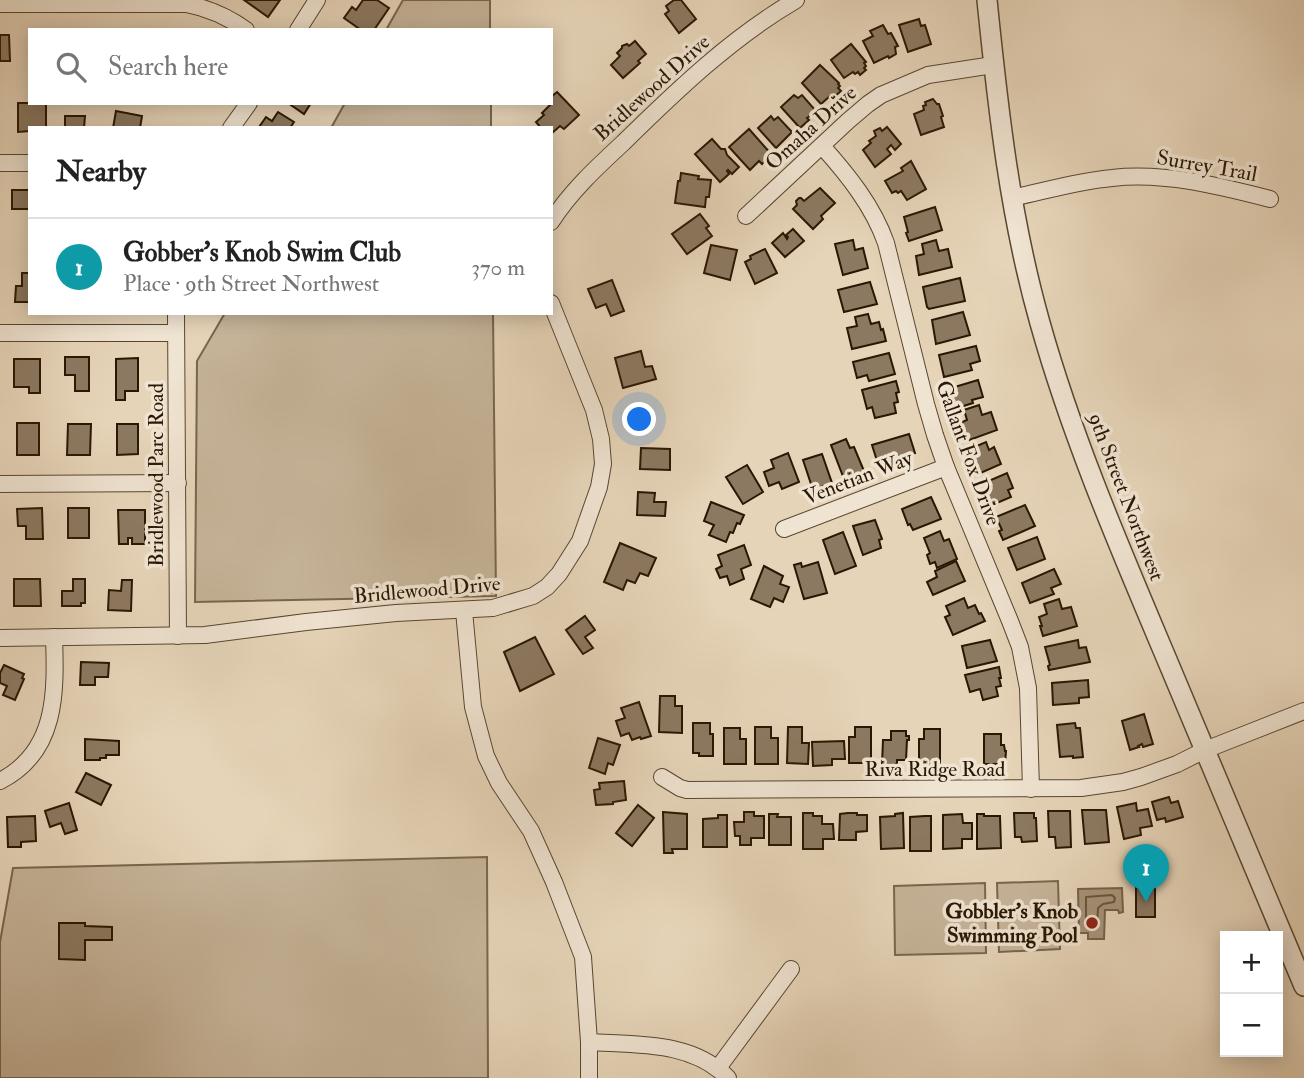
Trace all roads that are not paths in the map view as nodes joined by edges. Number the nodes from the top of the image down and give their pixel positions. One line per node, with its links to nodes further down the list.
1 (317, 0): 6 (street)
2 (796, 0): 16 (street, Bridlewood Drive)
3 (987, 0): 7 (street, 9th Street Northwest)
4 (0, 4): 5 (street)
5 (243, 28)
6 (299, 28)
7 (993, 65): 10 (street, Omaha Drive); 13 (street, 9th Street Northwest)
8 (248, 105): 9 (street)
9 (233, 126)
10 (822, 146): 15 (street, Omaha Drive); 21 (street, Gallant Fox Drive)
11 (0, 163): 12 (street)
12 (28, 163)
13 (1012, 198): 14 (street, Surrey Trail); 30 (street, 9th Street Northwest)
14 (1270, 199)
15 (746, 216)
16 (553, 219)
17 (553, 308): 25 (street, Bridlewood Drive)
18 (176, 315): 20 (street, Bridlewood Parc Road)
19 (0, 333): 20 (street)
20 (176, 333): 22 (street, Bridlewood Parc Road)
21 (946, 467): 24 (street, Venetian Way); 33 (street, Gallant Fox Drive)
22 (178, 483): 23 (street); 26 (street, Bridlewood Parc Road)
23 (0, 484)
24 (785, 529)
25 (464, 611): 26 (street, Bridlewood Drive); 36 (street)
26 (178, 636): 27 (street, Bridlewood Drive)
27 (54, 637): 28 (street, Bridlewood Drive); 32 (street)
28 (0, 638)
29 (1304, 711): 30 (street, Riva Ridge Road)
30 (1205, 750): 33 (street, Riva Ridge Road); 35 (street, 9th Street Northwest)
31 (662, 777): 33 (street, Riva Ridge Road)
32 (0, 781)
33 (1031, 789)
34 (792, 969): 37 (street)
35 (1304, 986)
36 (589, 1042): 37 (street); 38 (street)
37 (723, 1073)
38 (589, 1078)

